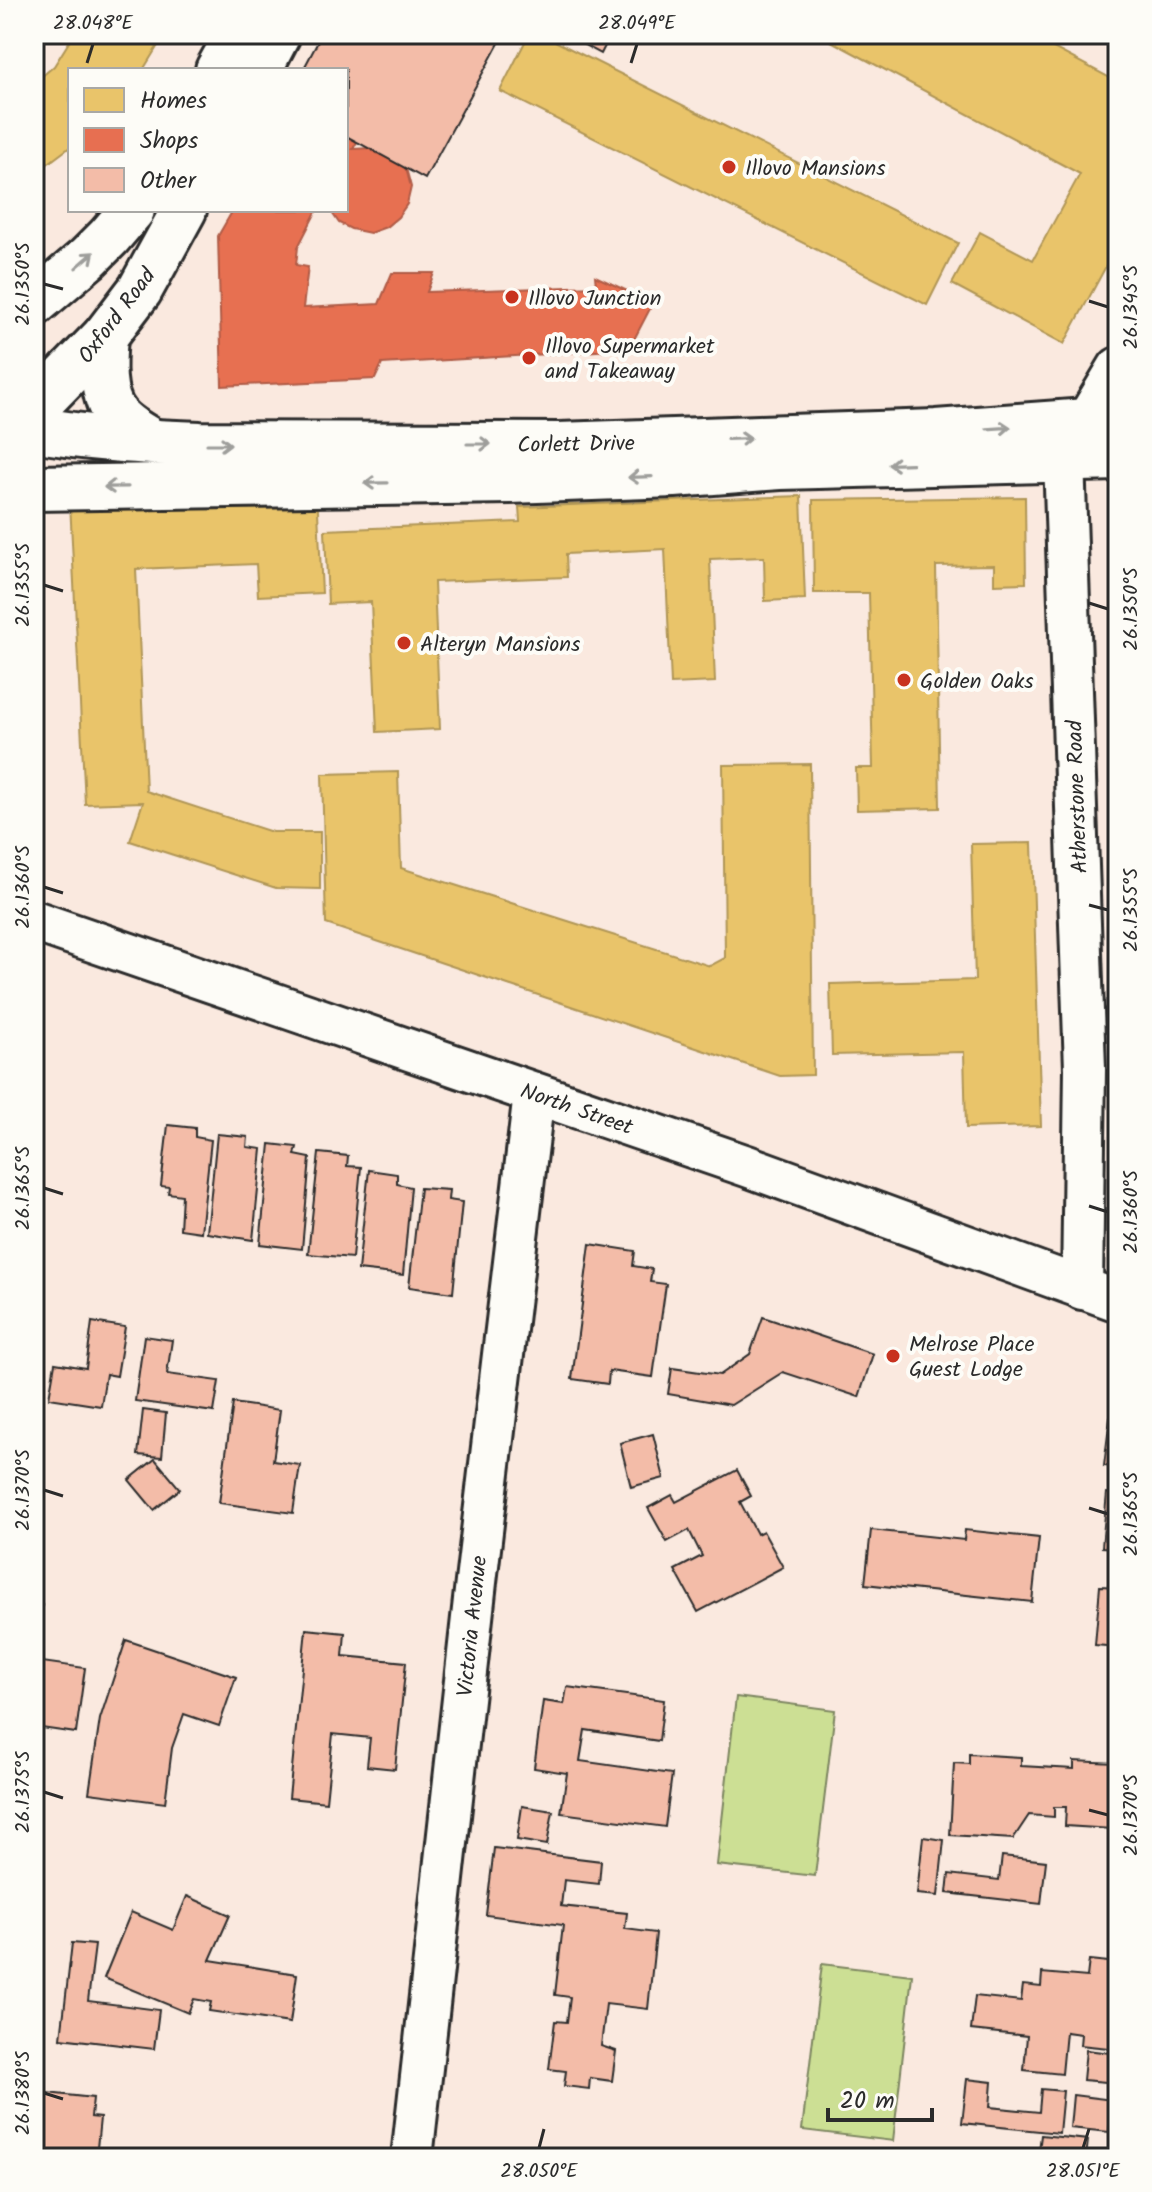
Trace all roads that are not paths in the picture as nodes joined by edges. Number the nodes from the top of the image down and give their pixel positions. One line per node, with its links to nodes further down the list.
1 (238, 34): 3 (main road)
2 (278, 34): 4 (main road)
3 (219, 68)
4 (260, 68)
5 (130, 212): 7 (main road, one-way to 5)
6 (183, 212): 8 (main road, Oxford Road)
7 (34, 304)
8 (105, 336): 10 (main road, Oxford Road); 13 (main road)
9 (1118, 368): 11 (street)
10 (34, 409)
11 (1102, 421): 13 (main road, Corlett Drive, one-way to 11); 14 (street)
12 (34, 429): 13 (main road, Corlett Drive)
13 (153, 442)
14 (1064, 458): 15 (main road, Corlett Drive); 16 (main road, Corlett Drive, one-way to 16); 19 (street, Atherstone Road)
15 (1118, 458)
16 (34, 488)
17 (34, 921): 18 (street, North Street)
18 (534, 1094): 19 (street, North Street); 20 (street, Victoria Avenue)
19 (1100, 1295)
20 (412, 2158)

